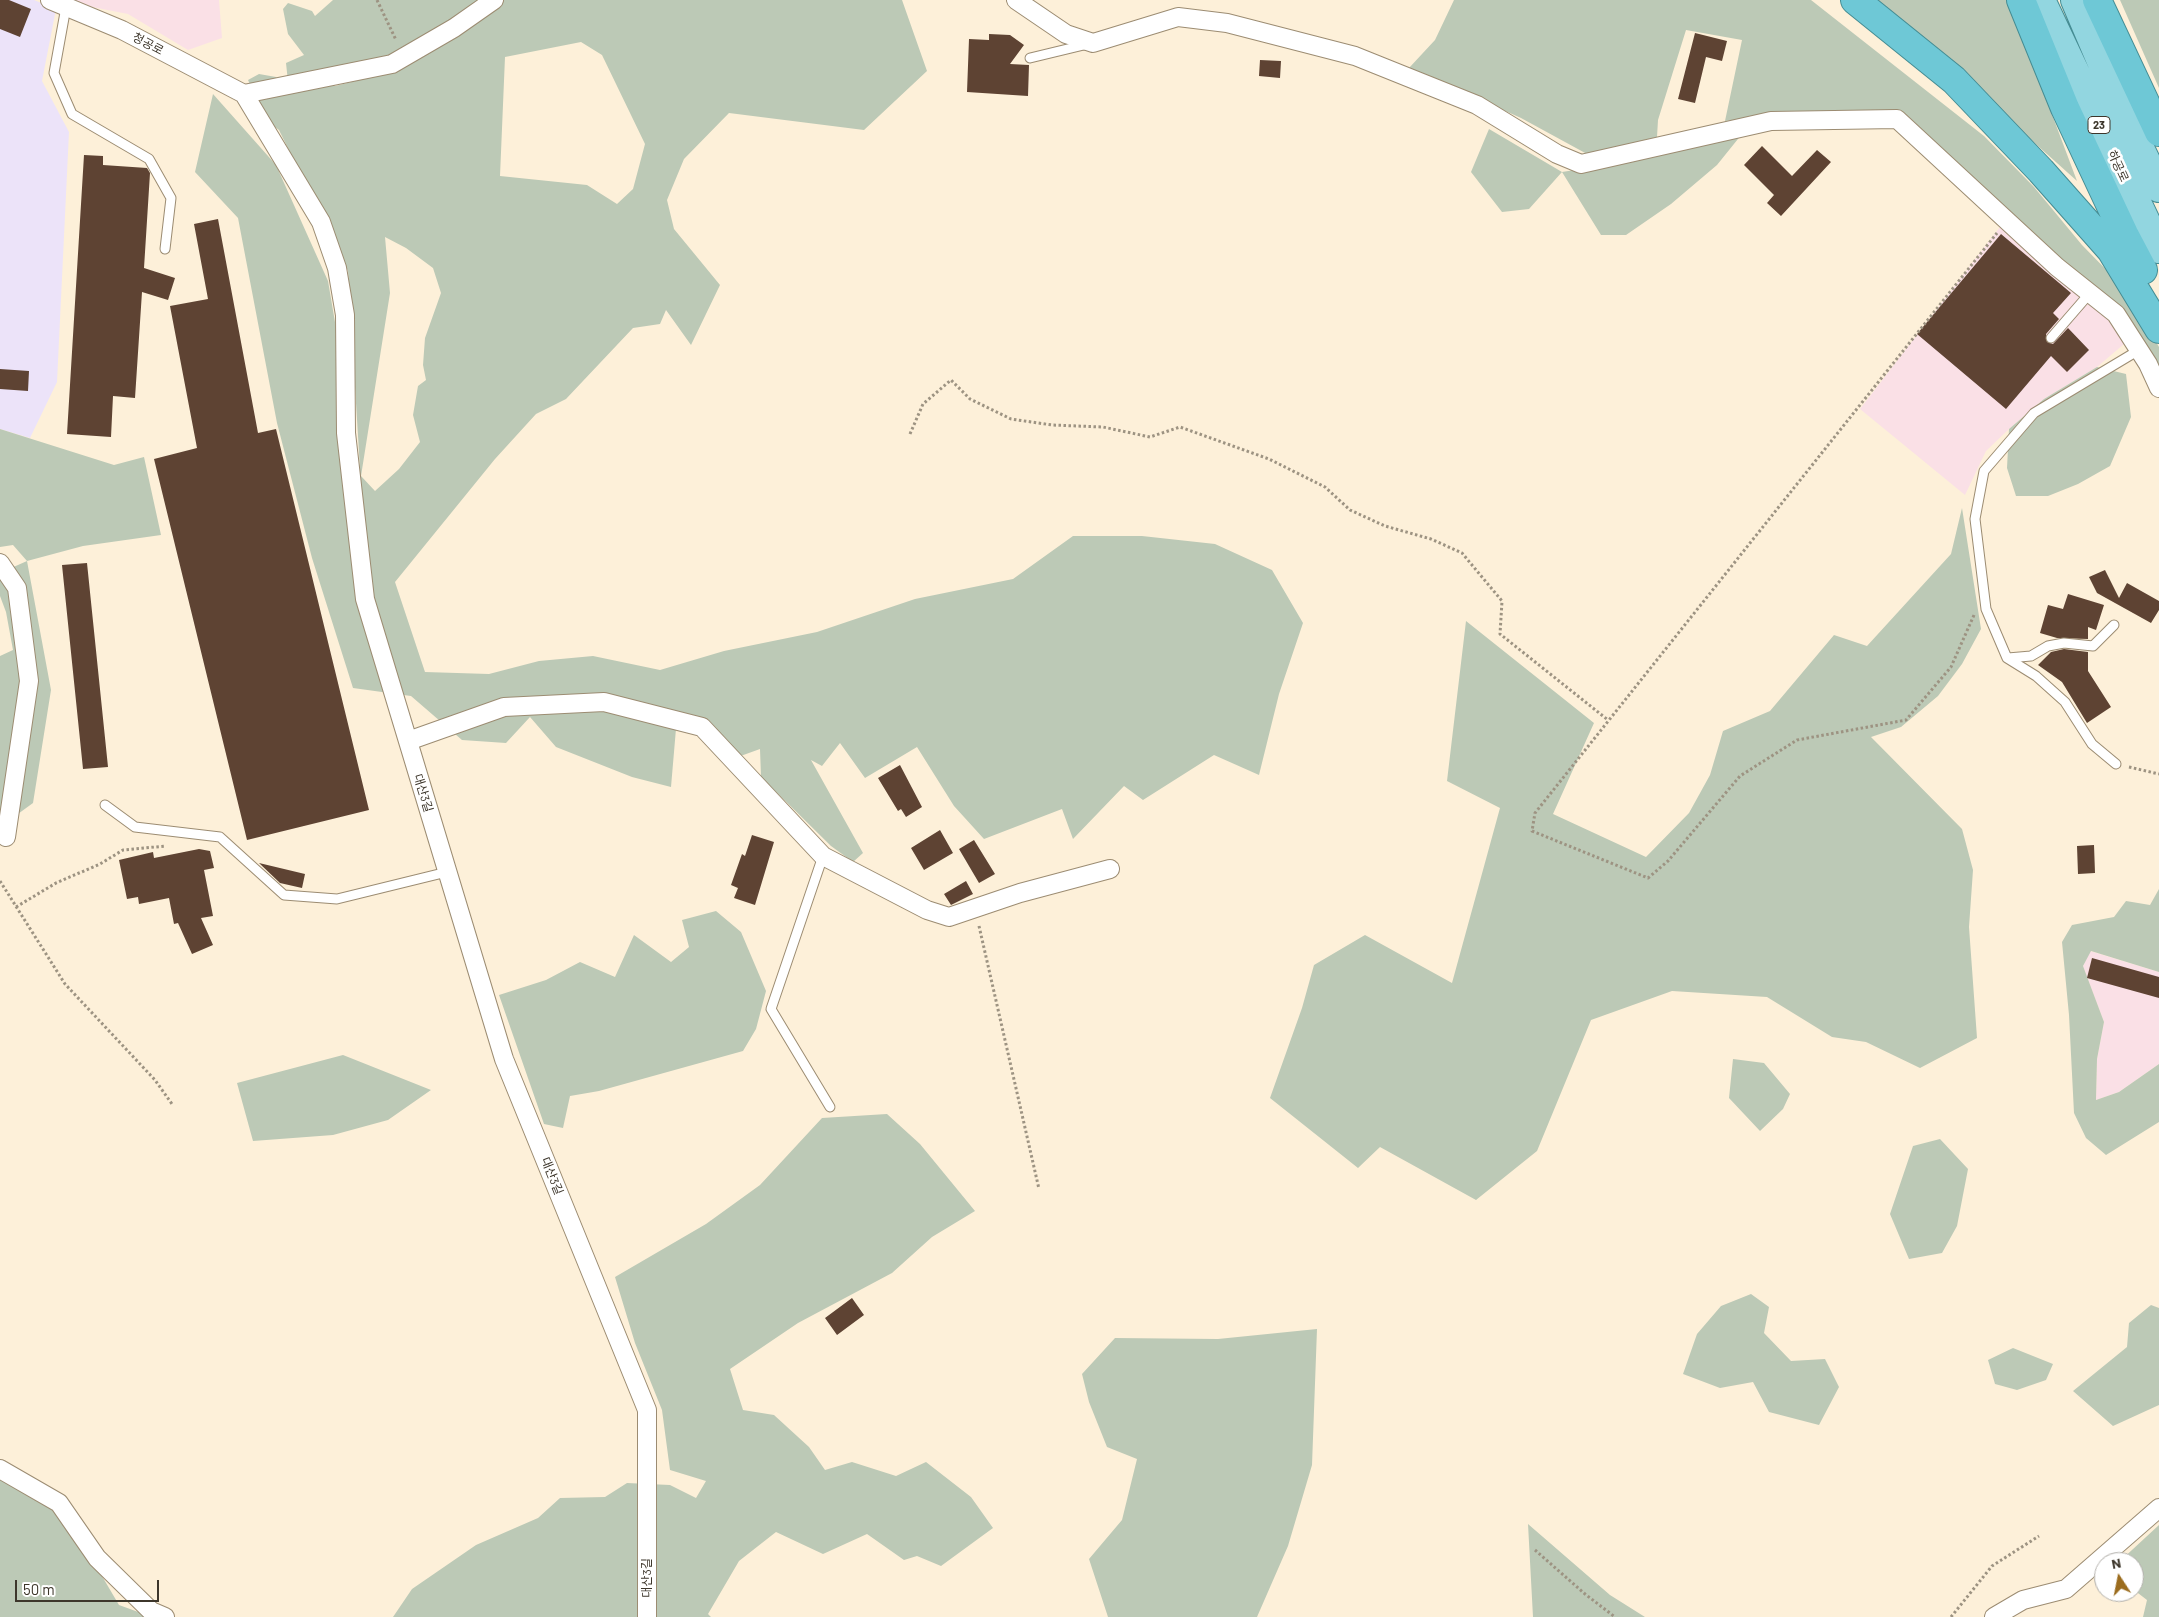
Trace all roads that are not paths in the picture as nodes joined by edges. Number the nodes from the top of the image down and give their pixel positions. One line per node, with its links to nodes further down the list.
1 (494, 0): 11 (street)
2 (1016, 0): 9 (street)
3 (1855, 0): 18 (highway)
4 (2021, 0): 17 (highway)
5 (2041, 0): 15 (main road, 하공로 / 23)
6 (2075, 0): 13 (main road, 23)
7 (2098, 0): 12 (highway)
8 (58, 3): 11 (street, 청공로); 14 (lane)
9 (1093, 43): 10 (lane); 16 (street)
10 (1030, 58)
11 (244, 94): 25 (street, 대산3길)
12 (2159, 132)
13 (2159, 188)
14 (165, 249)
15 (2159, 249)
16 (2090, 293): 19 (lane); 20 (street)
17 (2159, 299)
18 (2159, 329)
19 (2051, 338)
20 (2140, 350): 21 (street); 24 (lane)
21 (2159, 388)
22 (0, 563): 28 (street)
23 (2114, 625): 24 (lane)
24 (2007, 658): 26 (lane)
25 (408, 740): 29 (street); 31 (street, 대산3길)
26 (2116, 764)
27 (105, 805): 31 (lane)
28 (6, 837)
29 (823, 856): 30 (street); 32 (lane)
30 (1110, 869)
31 (448, 872): 36 (street, 대산3길)
32 (830, 1107)
33 (0, 1469): 35 (street)
34 (2159, 1508): 37 (street)
35 (165, 1617)
36 (647, 1617)
37 (1994, 1617)

